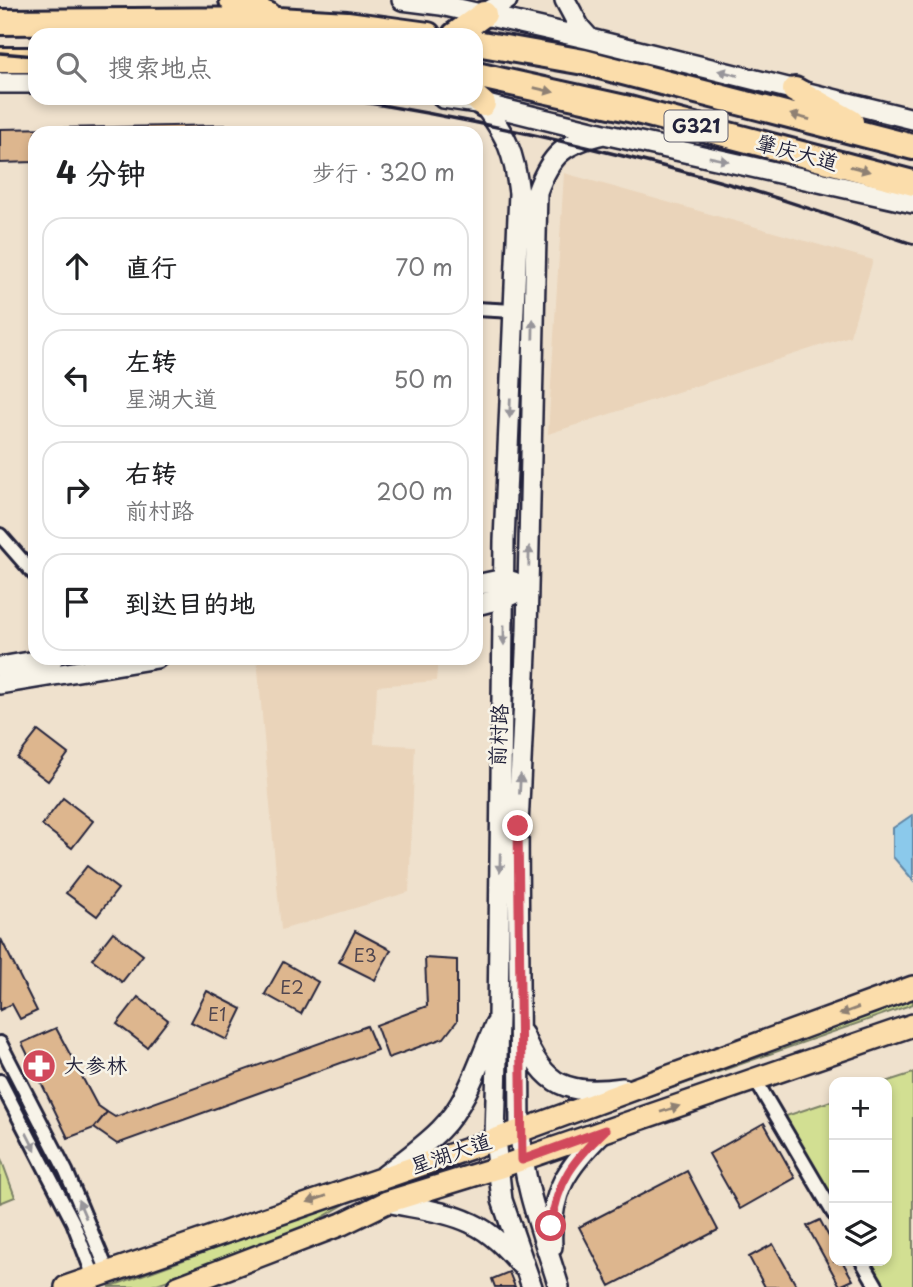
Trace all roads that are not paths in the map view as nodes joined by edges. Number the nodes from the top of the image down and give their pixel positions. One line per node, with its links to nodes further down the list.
1 (232, 0): 6 (highway)
2 (402, 0): 5 (street)
3 (507, 0): 5 (street)
4 (565, 0): 10 (street)
5 (484, 15): 9 (highway); 10 (street)
6 (278, 20): 7 (highway); 8 (highway)
7 (0, 22)
8 (376, 28)
9 (466, 28)
10 (590, 39): 18 (street, one-way to 10)
11 (483, 44): 22 (highway, 肇庆大道 / G321, one-way to 11)
12 (28, 60): 13 (highway)
13 (0, 61)
14 (0, 83): 15 (street)
15 (28, 83)
16 (483, 89): 24 (highway, 肇庆大道 / G321, one-way to 24)
17 (483, 90): 21 (street)
18 (795, 90): 20 (street); 22 (highway)
19 (483, 97): 27 (street, 前村路)
20 (913, 119)
21 (604, 134): 25 (street, one-way to 25); 31 (street, 前村路, one-way to 21)
22 (875, 137): 23 (highway, 肇庆大道 / G321)
23 (913, 147)
24 (913, 183)
25 (913, 203)
26 (483, 309): 27 (street)
27 (514, 311): 32 (street, 前村路, one-way to 32)
28 (0, 535): 29 (street)
29 (28, 567)
30 (483, 586): 32 (street)
31 (528, 586): 32 (street); 40 (street, 前村路, one-way to 31)
32 (504, 588): 33 (street); 39 (street, 前村路, one-way to 39)
33 (483, 601)
34 (28, 665): 36 (street)
35 (42, 665): 37 (street)
36 (0, 667)
37 (0, 684)
38 (913, 988): 45 (main road, 星湖大道, one-way to 45)
39 (498, 1018): 48 (street, 前村路); 51 (street)
40 (519, 1023): 45 (street); 46 (street, 前村路)
41 (913, 1025): 44 (main road, 星湖大道)
42 (0, 1043): 55 (street, one-way to 42)
43 (0, 1081): 55 (street, one-way to 55)
44 (756, 1081): 47 (main road, 星湖大道, one-way to 44); 53 (street)
45 (637, 1087): 46 (main road, 星湖大道)
46 (520, 1130): 48 (main road, 星湖大道); 49 (street, 前村路)
47 (605, 1130): 49 (main road, 星湖大道); 57 (street)
48 (495, 1139): 50 (street, 前村路); 51 (main road, 星湖大道)
49 (522, 1160): 50 (main road, 星湖大道); 57 (street, 前村路)
50 (497, 1168): 52 (main road, 星湖大道); 56 (street, 前村路)
51 (382, 1177): 55 (main road, 星湖大道, one-way to 55)
52 (387, 1202): 56 (street); 59 (main road, 星湖大道)
53 (829, 1205)
54 (865, 1266): 60 (street)
55 (101, 1274): 58 (main road, 星湖大道)
56 (528, 1278)
57 (557, 1278)
58 (66, 1287)
59 (178, 1287)
60 (877, 1287)

